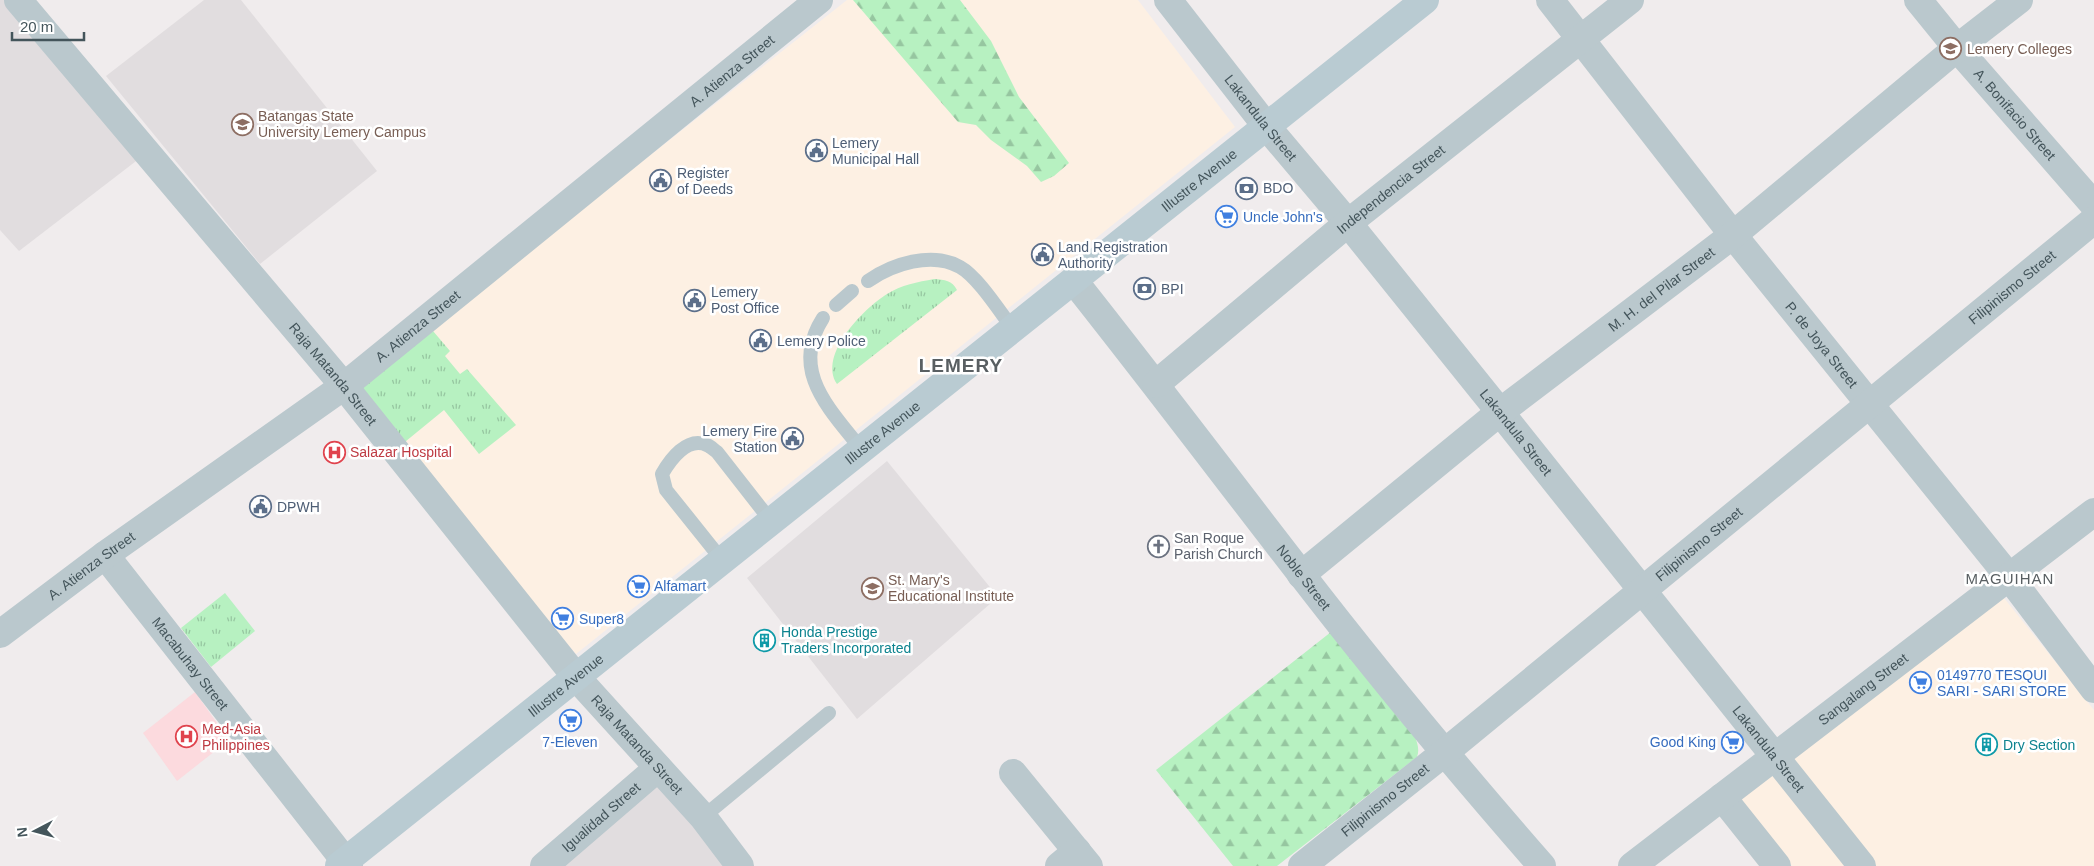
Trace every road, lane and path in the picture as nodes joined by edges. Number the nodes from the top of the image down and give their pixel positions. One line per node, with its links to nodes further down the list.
1 (18, 0): 23 (street, Raja Matanda Street)
2 (819, 0): 23 (street, A. Atienza Street)
3 (1168, 0): 11 (street, Lakandula Street)
4 (1426, 0): 11 (main road, Illustre Avenue)
5 (1550, 0): 9 (street, P. de Joya Street)
6 (1630, 0): 9 (street, Independencia Street)
7 (1918, 0): 10 (street, A. Bonifacio Street)
8 (2019, 0): 10 (street, M. H. del Pilar Street)
9 (1580, 39): 14 (street, Independencia Street); 15 (street, P. de Joya Street)
10 (1957, 48): 12 (street, A. Bonifacio Street); 15 (street, M. H. del Pilar Street)
11 (1267, 127): 14 (street, Lakandula Street); 17 (main road, Illustre Avenue)
12 (2094, 205)
13 (2094, 220): 24 (street, Filipinismo Street)
14 (1348, 223): 22 (street, Independencia Street); 25 (street, Lakandula Street)
15 (1733, 235): 24 (street, P. de Joya Street); 25 (street, M. H. del Pilar Street)
16 (868, 281): 21 (lane)
17 (1074, 281): 21 (main road, Illustre Avenue); 22 (street, Noble Street)
18 (852, 292): 19 (lane)
19 (836, 305)
20 (823, 318): 26 (lane)
21 (1013, 329): 26 (main road, Illustre Avenue)
22 (1156, 384): 31 (street, Noble Street)
23 (344, 386): 29 (street, A. Atienza Street); 35 (street, Raja Matanda Street)
24 (1870, 405): 32 (street, P. de Joya Street); 33 (street, Filipinismo Street)
25 (1500, 412): 31 (street, M. H. del Pilar Street); 33 (street, Lakandula Street)
26 (861, 449): 28 (main road, Illustre Avenue)
27 (2094, 512): 32 (street, Sangalang Street)
28 (772, 521): 30 (main road, Illustre Avenue); 30 (lane)
29 (105, 555): 34 (street, A. Atienza Street); 45 (street, Macabuhay Street)
30 (722, 560): 35 (main road, Illustre Avenue)
31 (1302, 575): 38 (street, Noble Street)
32 (2010, 578): 36 (street, P. de Joya Street); 39 (street, Sangalang Street)
33 (1642, 589): 38 (street, Filipinismo Street); 39 (street, Lakandula Street)
34 (0, 634)
35 (576, 677): 40 (street, Raja Matanda Street); 45 (main road, Illustre Avenue)
36 (2094, 689)
37 (829, 714): 43 (lane)
38 (1444, 753): 49 (street, Filipinismo Street); 50 (street, Noble Street)
39 (1776, 756): 42 (street, Sangalang Street); 52 (street, Lakandula Street)
40 (658, 768): 43 (street, Raja Matanda Street); 47 (street, Igualidad Street)
41 (1013, 773): 44 (street)
42 (1722, 797): 46 (street, Sangalang Street); 51 (street)
43 (703, 817): 48 (street, Raja Matanda Street)
44 (1075, 861)
45 (344, 864)
46 (1638, 864)
47 (544, 866)
48 (740, 866)
49 (1302, 866)
50 (1542, 866)
51 (1777, 866)
52 (1862, 866)

